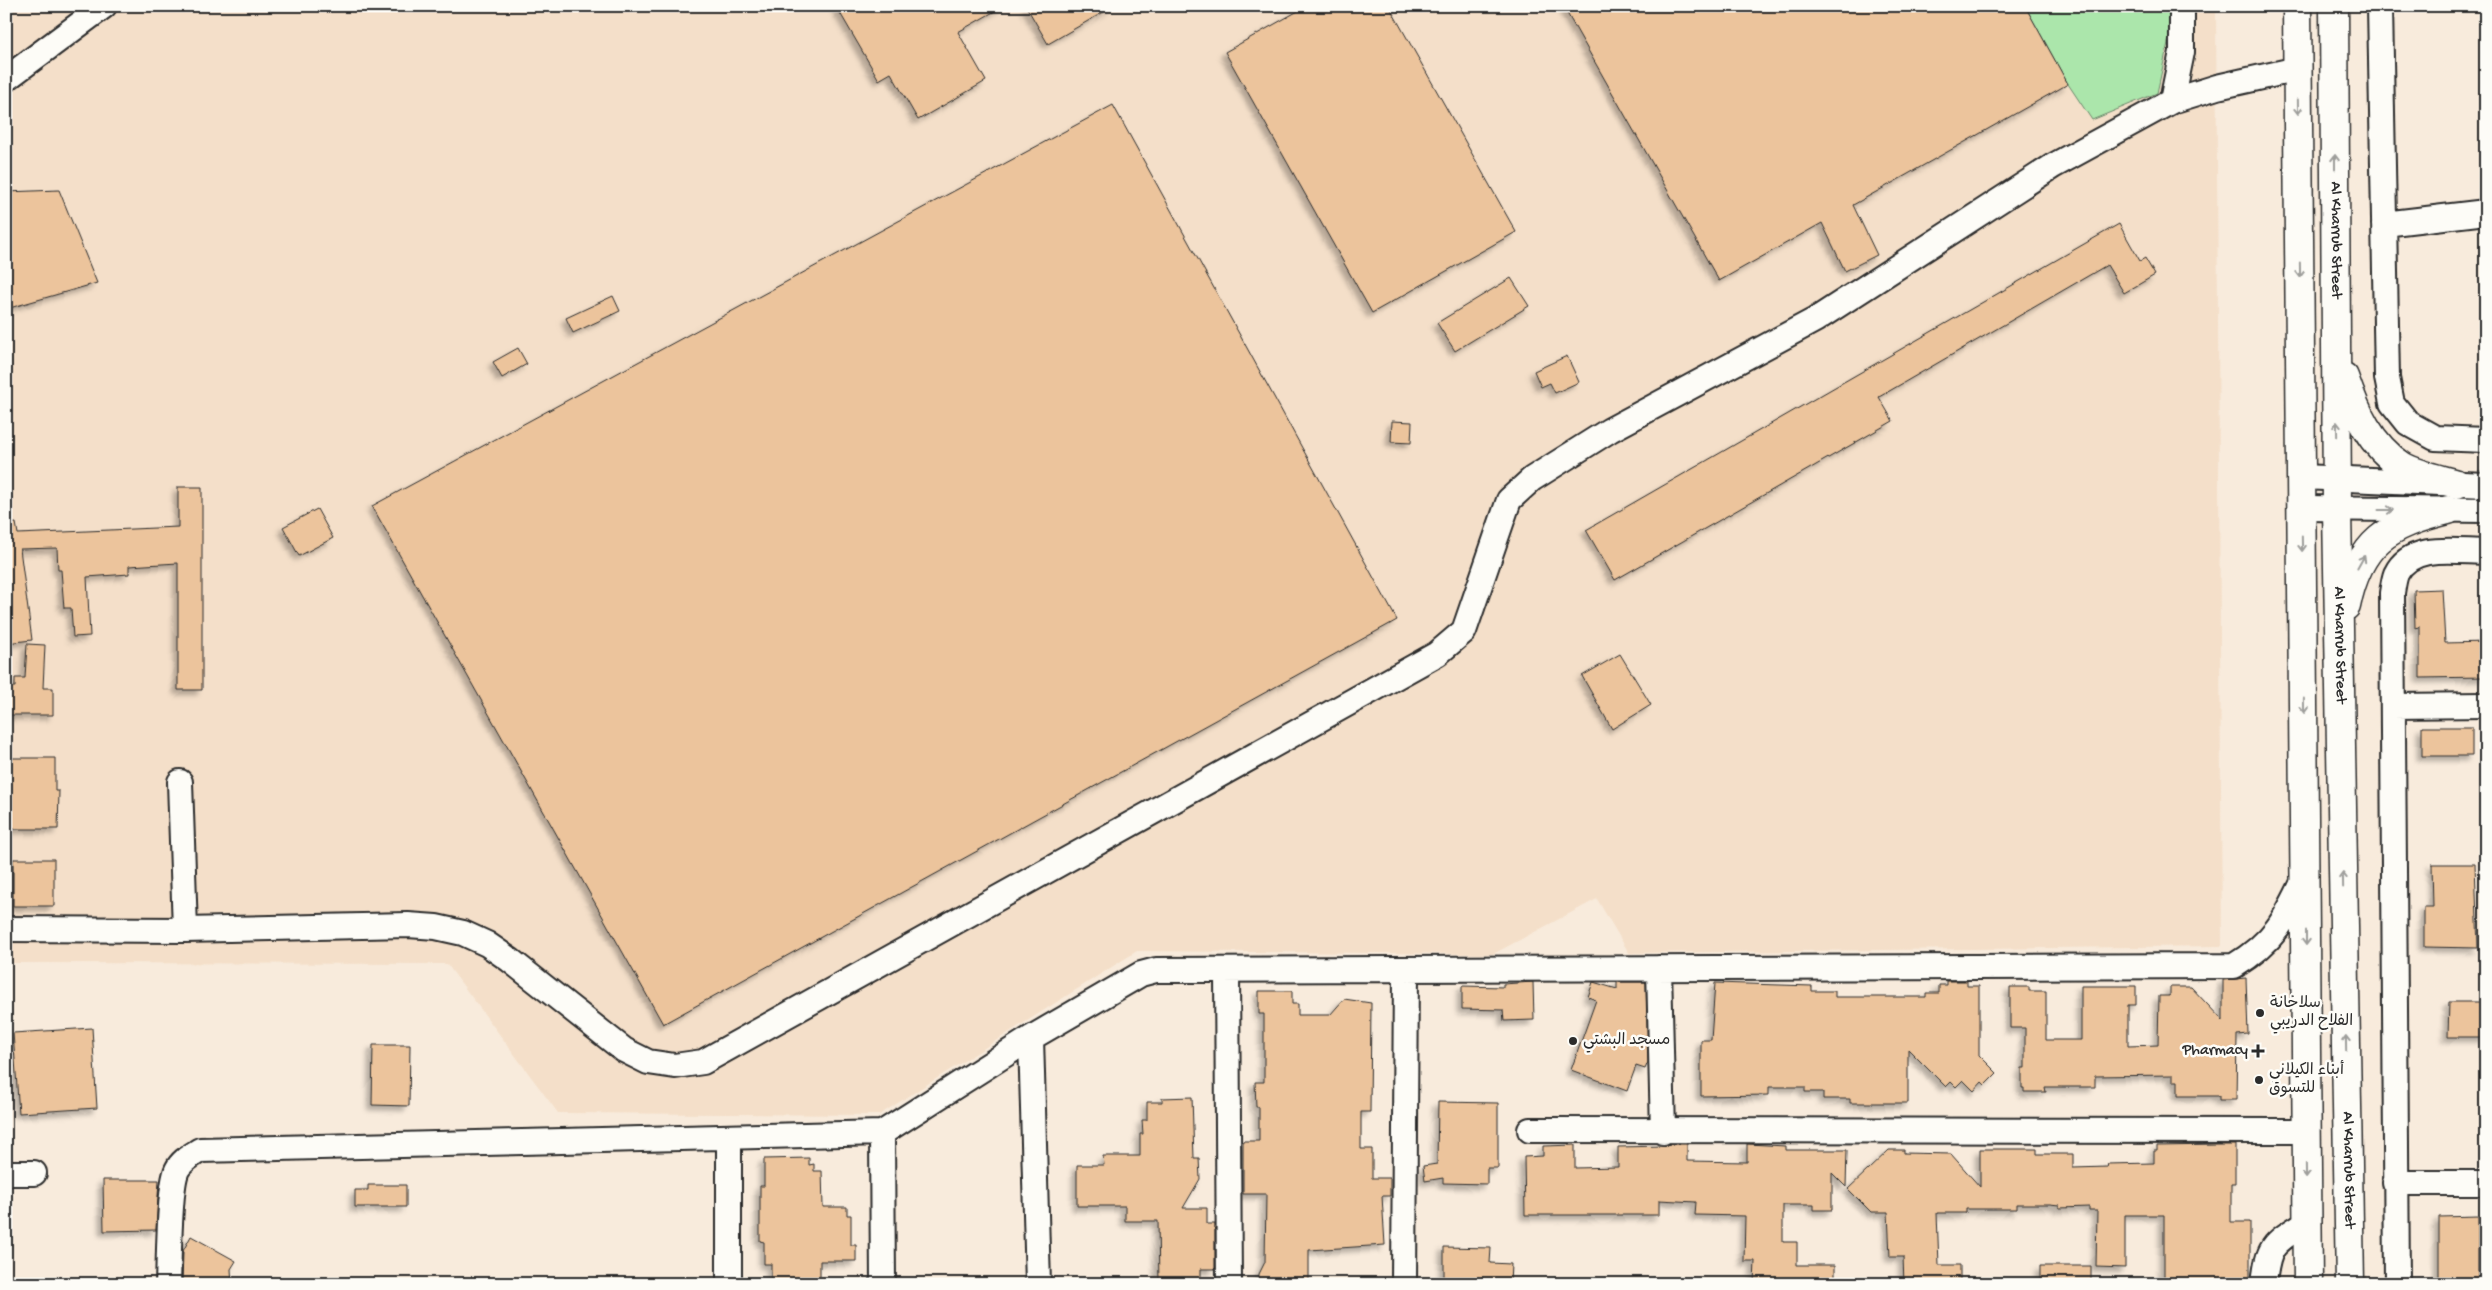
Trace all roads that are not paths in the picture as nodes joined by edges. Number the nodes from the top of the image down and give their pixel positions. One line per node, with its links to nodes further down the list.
1 (104, 6): 7 (street)
2 (2182, 6): 8 (street)
3 (2297, 6): 6 (main road)
4 (2334, 6): 11 (main road, Al Kharrub Street, one-way to 4)
5 (2380, 6): 10 (street)
6 (2298, 69): 8 (street); 13 (main road, one-way to 13)
7 (6, 79)
8 (2172, 101): 28 (street)
9 (2486, 212): 10 (street)
10 (2384, 224): 12 (street)
11 (2337, 355): 14 (main road, Al Kharrub Street, one-way to 11); 15 (main road)
12 (2486, 440)
13 (2302, 477): 14 (street); 17 (main road)
14 (2338, 478): 15 (street); 18 (main road, Al Kharrub Street)
15 (2457, 484): 16 (street)
16 (2486, 485)
17 (2302, 508): 18 (street); 26 (main road, one-way to 26)
18 (2337, 510): 19 (street, one-way to 19); 22 (main road, Al Kharrub Street)
19 (2448, 510): 20 (street); 22 (main road, one-way to 19)
20 (2486, 510)
21 (2486, 552): 24 (street)
22 (2339, 642): 51 (main road, Al Kharrub Street, one-way to 22)
23 (2486, 705): 24 (street)
24 (2393, 706): 40 (street)
25 (180, 782): 28 (street)
26 (2306, 874): 29 (street); 35 (main road, one-way to 35)
27 (6, 929): 28 (street)
28 (185, 930)
29 (1659, 968): 30 (street); 34 (street)
30 (1406, 969): 31 (street); 48 (street)
31 (1227, 970): 32 (street); 47 (street)
32 (1031, 1038): 36 (street); 46 (street)
33 (1530, 1130): 34 (street)
34 (1663, 1132): 35 (street)
35 (2306, 1132): 42 (main road, one-way to 42)
36 (882, 1133): 37 (street); 45 (street)
37 (729, 1138): 43 (street); 44 (street)
38 (6, 1173): 39 (street)
39 (34, 1173)
40 (2395, 1183): 41 (street); 52 (street)
41 (2486, 1183)
42 (2307, 1222): 49 (street); 50 (main road)
43 (168, 1284)
44 (730, 1284)
45 (883, 1284)
46 (1038, 1284)
47 (1229, 1284)
48 (1404, 1284)
49 (2264, 1284)
50 (2308, 1284)
51 (2350, 1284)
52 (2397, 1284)

